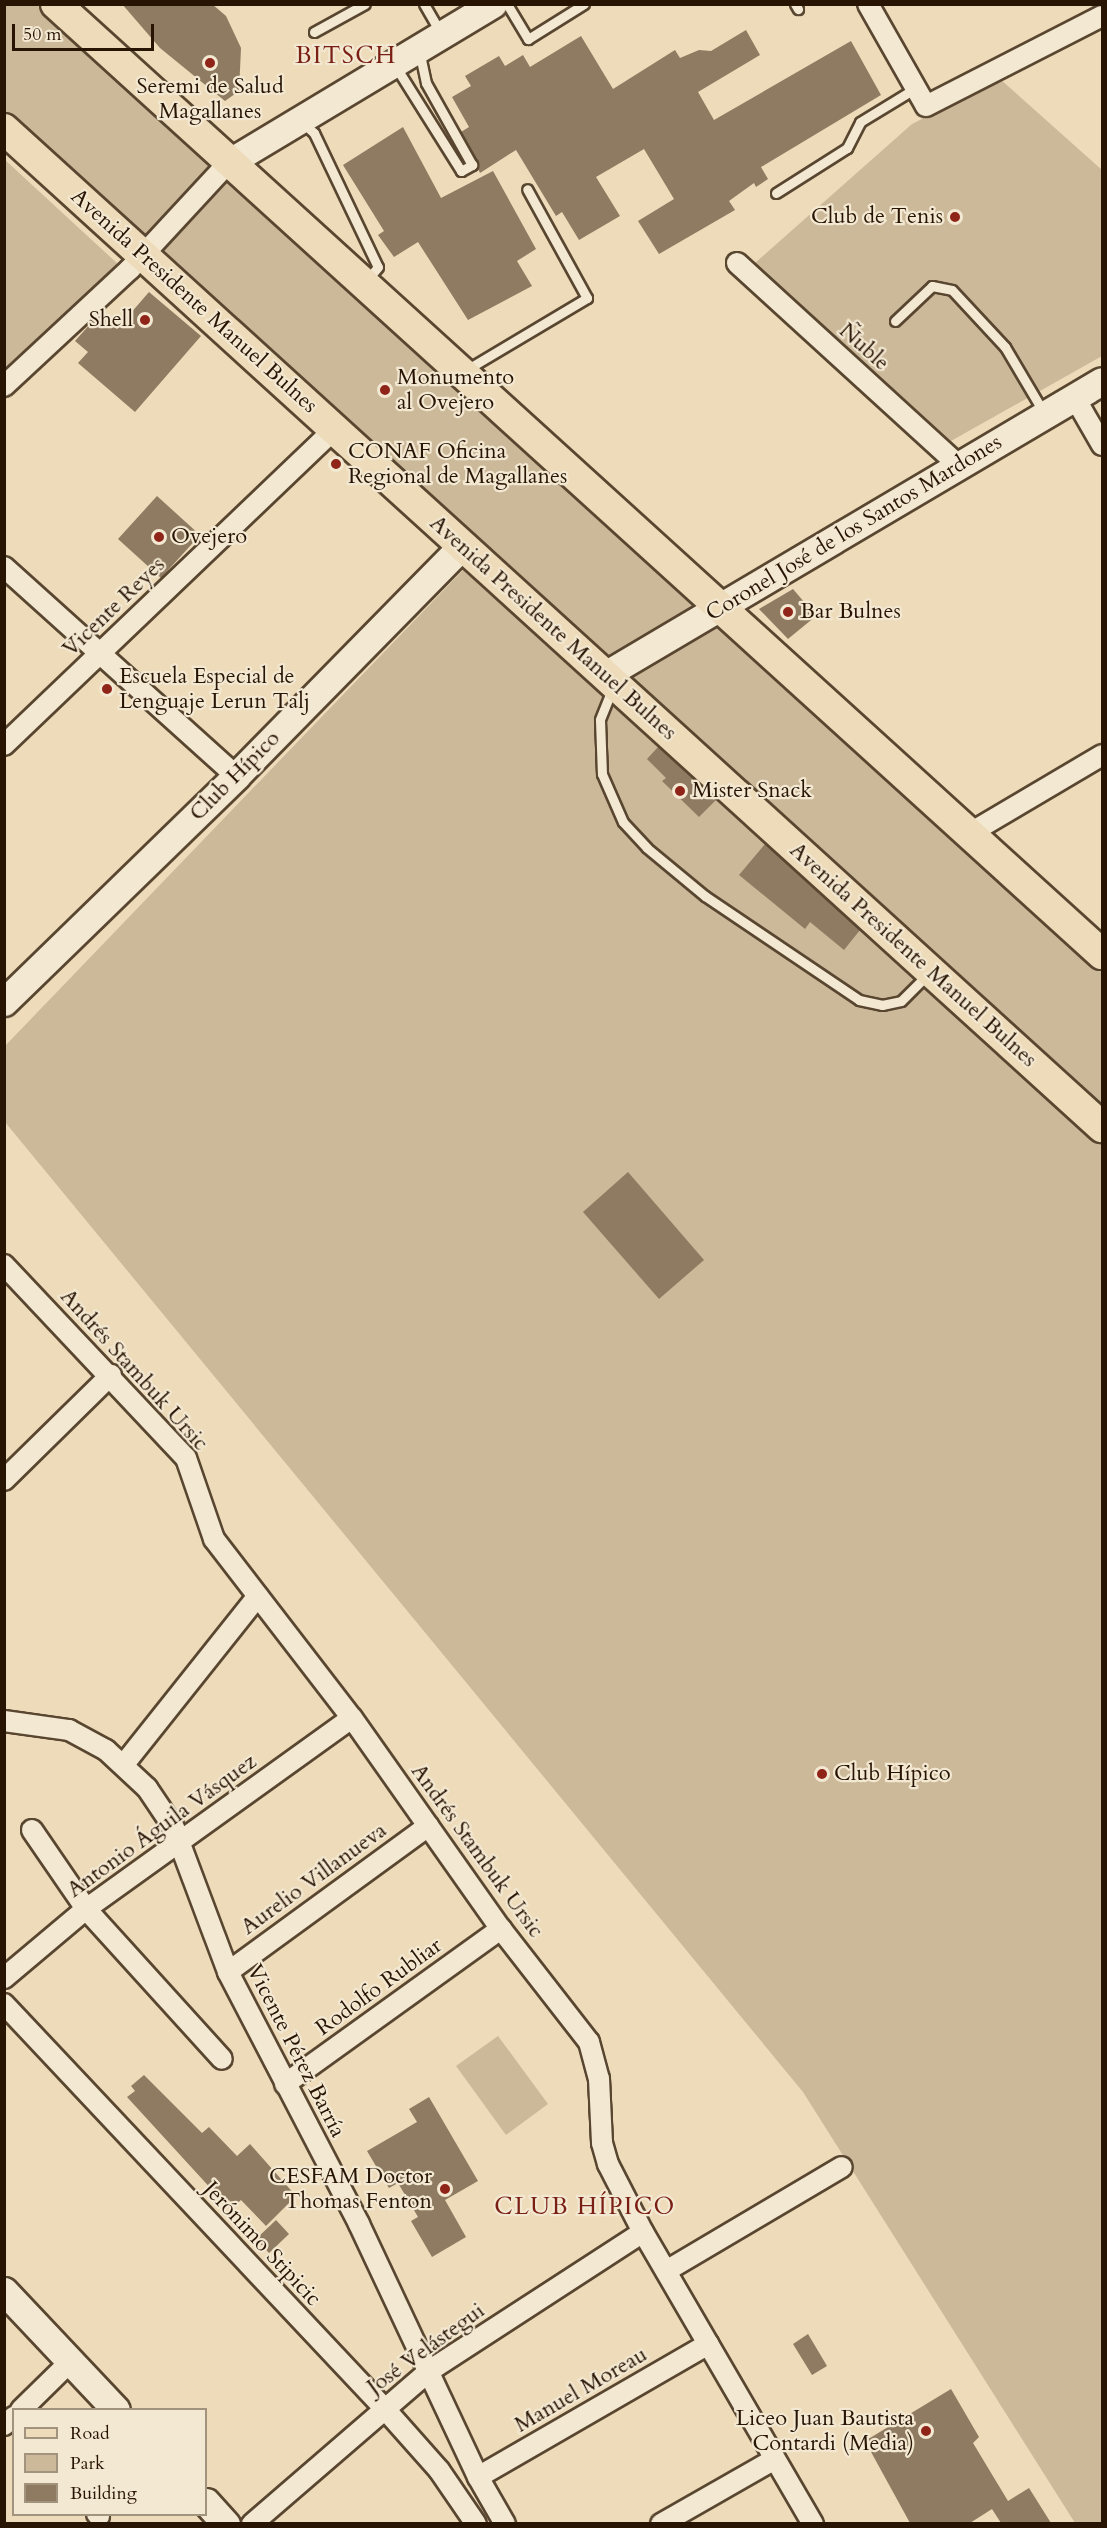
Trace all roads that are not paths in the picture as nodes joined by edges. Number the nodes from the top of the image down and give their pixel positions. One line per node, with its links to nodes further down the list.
1 (56, 4): 16 (main road)
2 (365, 4): 9 (lane)
3 (423, 4): 10 (lane)
4 (493, 4): 10 (street)
5 (507, 4): 6 (lane)
6 (584, 4)
7 (868, 4): 13 (street)
8 (1102, 16): 13 (street)
9 (314, 32)
10 (442, 35): 11 (street)
11 (419, 49): 12 (street); 12 (lane)
12 (386, 68): 14 (street)
13 (916, 88): 18 (lane)
14 (300, 120): 16 (street); 21 (lane)
15 (4, 129): 19 (main road, Avenida Presidente Manuel Bulnes)
16 (228, 163): 19 (street); 21 (main road)
17 (527, 189): 23 (lane)
18 (776, 194)
19 (143, 255): 25 (street); 28 (main road, Avenida Presidente Manuel Bulnes)
20 (737, 263): 30 (street, Ñuble)
21 (363, 285): 23 (main road)
22 (895, 321): 27 (lane)
23 (460, 373): 33 (main road)
24 (1102, 381): 26 (street, Coronel José de los Santos Mardones)
25 (4, 386)
26 (1075, 398): 27 (street, Coronel José de los Santos Mardones); 29 (street)
27 (1046, 415): 30 (street, Coronel José de los Santos Mardones)
28 (335, 429): 31 (main road, Avenida Presidente Manuel Bulnes); 34 (street, Vicente Reyes)
29 (1102, 445)
30 (959, 466): 33 (street, Coronel José de los Santos Mardones)
31 (462, 546): 35 (main road, Avenida Presidente Manuel Bulnes); 38 (street, Club Hípico)
32 (4, 567): 34 (street)
33 (720, 607): 35 (street, Coronel José de los Santos Mardones); 39 (main road)
34 (100, 654): 36 (street, Vicente Reyes); 38 (street)
35 (610, 679): 41 (main road, Avenida Presidente Manuel Bulnes); 41 (lane)
36 (4, 745)
37 (1102, 755): 39 (street)
38 (236, 776): 42 (street, Club Hípico)
39 (972, 832): 40 (main road)
40 (1102, 954)
41 (931, 971): 43 (main road, Avenida Presidente Manuel Bulnes)
42 (8, 992)
43 (1102, 1126)
44 (4, 1265): 45 (street, Andrés Stambuk Ursic)
45 (111, 1375): 46 (street); 47 (street, Andrés Stambuk Ursic)
46 (4, 1480)
47 (258, 1596): 48 (street, Andrés Stambuk Ursic); 50 (street)
48 (352, 1718): 51 (street, Andrés Stambuk Ursic); 53 (street, Antonio Águila Vásquez)
49 (4, 1721): 50 (street)
50 (125, 1763): 53 (street, Vicente Pérez Barría)
51 (428, 1826): 55 (street, Andrés Stambuk Ursic); 56 (street, Aurelio Villanueva)
52 (32, 1830): 54 (street)
53 (180, 1845): 54 (street, Antonio Águila Vásquez); 56 (street, Vicente Pérez Barría)
54 (86, 1909): 57 (street, Antonio Águila Vásquez); 59 (street)
55 (501, 1929): 60 (street, Rodolfo Rubliar); 62 (street, Andrés Stambuk Ursic)
56 (228, 1972): 60 (street, Vicente Pérez Barría)
57 (4, 1978)
58 (4, 2004): 70 (street, Jerónimo Stipicic)
59 (222, 2059)
60 (285, 2084): 67 (street, Vicente Pérez Barría)
61 (842, 2167): 63 (street)
62 (643, 2232): 63 (street, Andrés Stambuk Ursic); 67 (street, José Velástegui)
63 (666, 2271): 65 (street, Andrés Stambuk Ursic)
64 (4, 2292): 66 (street)
65 (708, 2344): 71 (street, Andrés Stambuk Ursic); 72 (street, Manuel Moreau)
66 (70, 2362): 68 (street); 69 (street)
67 (429, 2371): 70 (street, José Velástegui); 72 (street, Vicente Pérez Barría)
68 (22, 2408)
69 (115, 2408)
70 (384, 2408): 75 (street, José Velástegui); 76 (street, Jerónimo Stipicic)
71 (775, 2459): 78 (street); 79 (street, Andrés Stambuk Ursic)
72 (478, 2477): 77 (street, Vicente Pérez Barría)
73 (207, 2503): 74 (street)
74 (226, 2523)
75 (252, 2523)
76 (476, 2523)
77 (505, 2523)
78 (661, 2523)
79 (813, 2523)

